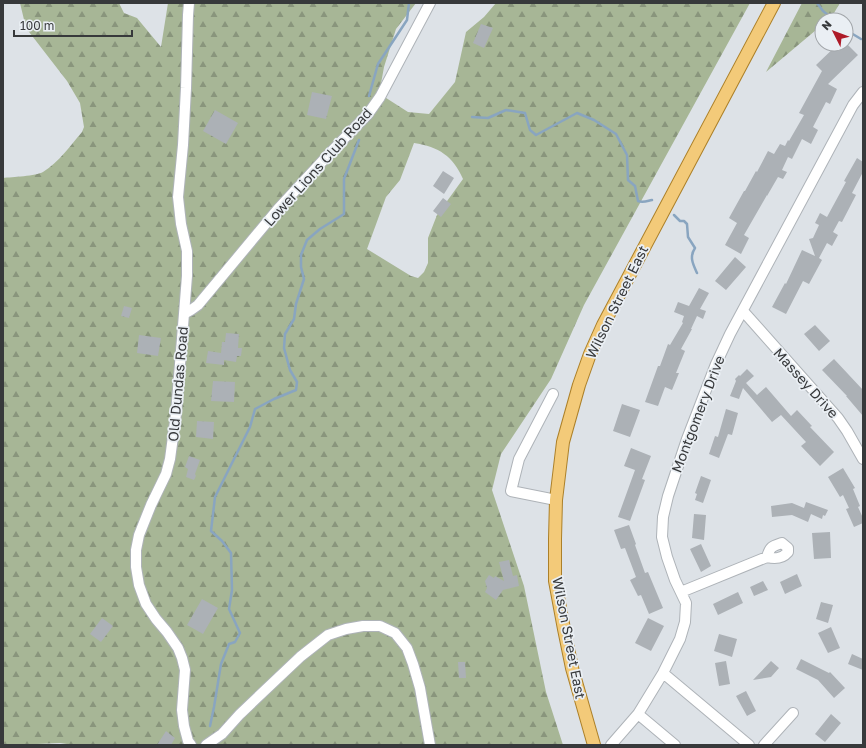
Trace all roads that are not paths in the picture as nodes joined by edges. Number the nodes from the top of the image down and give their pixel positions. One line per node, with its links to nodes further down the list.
1 (189, 3): 6 (street, Old Dundas Road)
2 (430, 3): 6 (street, Lower Lions Club Road)
3 (774, 3): 9 (main road, Wilson Street East)
4 (863, 92): 5 (street, Montgomery Drive)
5 (743, 311): 8 (street, Massey Drive); 11 (street, Montgomery Drive)
6 (184, 314): 16 (street, Old Dundas Road)
7 (553, 394): 9 (street)
8 (863, 459)
9 (556, 500): 18 (main road, Wilson Street East)
10 (767, 557): 11 (street)
11 (681, 592): 12 (street, Montgomery Drive)
12 (663, 673): 14 (street, Montgomery Drive); 21 (street)
13 (792, 713): 22 (street)
14 (638, 714): 19 (street, Montgomery Drive); 20 (street)
15 (209, 744): 17 (street)
16 (191, 745)
17 (430, 745)
18 (594, 745)
19 (611, 745)
20 (675, 745)
21 (749, 745)
22 (764, 745)

